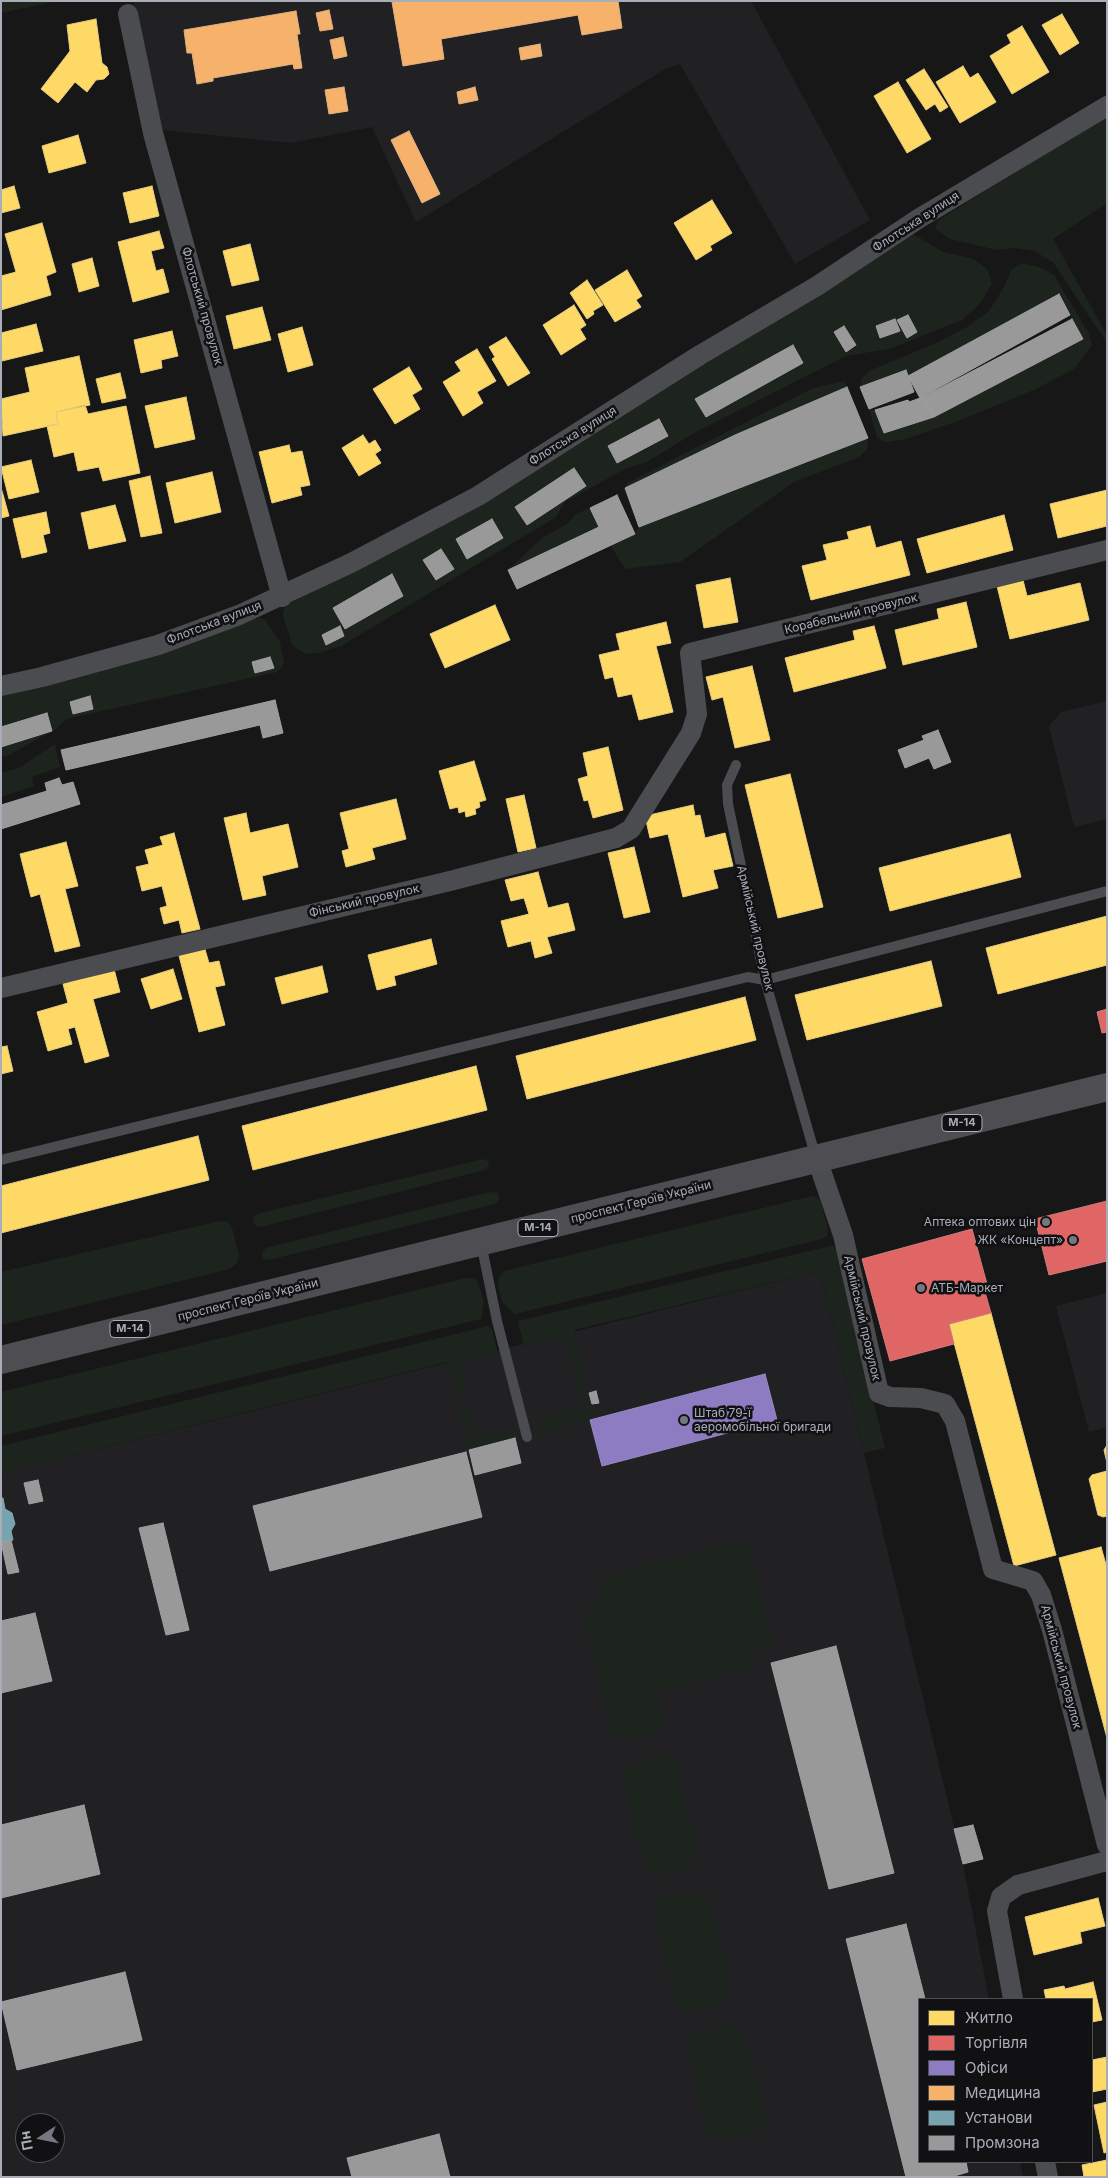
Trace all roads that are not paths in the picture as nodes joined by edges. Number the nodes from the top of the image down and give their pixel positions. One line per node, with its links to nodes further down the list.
1 (128, 14): 4 (street, Флотський провулок)
2 (1107, 106): 4 (street, Флотська вулиця)
3 (1107, 550): 6 (street, Корабельний провулок)
4 (282, 597): 5 (street, Флотська вулиця)
5 (1, 686)
6 (682, 748): 10 (street, Фінський провулок)
7 (736, 765): 9 (lane, Армійський провулок)
8 (1107, 891): 9 (lane)
9 (765, 980): 12 (lane, Армійський провулок); 13 (lane)
10 (1, 988)
11 (1107, 1087): 12 (highway, проспект Героїв України / М-14)
12 (817, 1159): 14 (highway, проспект Героїв України / М-14); 17 (street, Армійський провулок)
13 (1, 1160)
14 (481, 1242): 15 (highway, проспект Героїв України / М-14); 16 (lane)
15 (1, 1360)
16 (527, 1437)
17 (1107, 1845)
18 (1107, 1861): 19 (street)
19 (1013, 1998)
20 (1045, 2163): 21 (street)
21 (1048, 2177)

